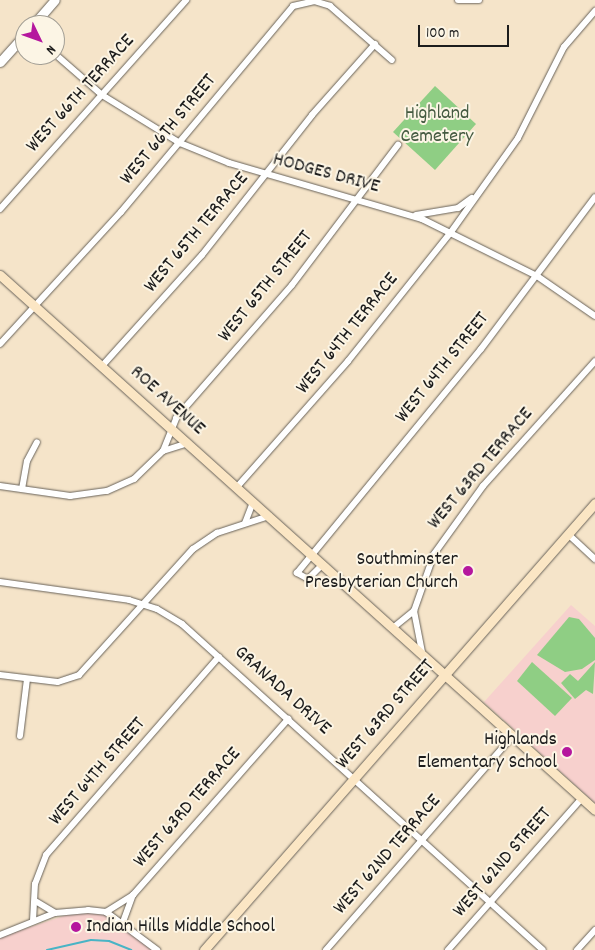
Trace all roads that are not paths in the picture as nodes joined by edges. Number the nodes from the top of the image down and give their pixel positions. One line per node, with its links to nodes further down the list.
1 (54, 0): 6 (street)
2 (186, 0): 12 (street, WEST 66TH TERRACE)
3 (458, 0): 4 (street)
4 (479, 0)
5 (595, 11): 16 (street, WEST 64TH TERRACE)
6 (43, 15)
7 (375, 44): 9 (street); 13 (street, WEST 66TH STREET); 15 (street, WEST 65TH TERRACE)
8 (15, 46): 10 (street)
9 (392, 60)
10 (0, 62)
11 (65, 63): 12 (street, HODGES DRIVE)
12 (102, 95): 13 (street, HODGES DRIVE); 19 (street, WEST 66TH TERRACE)
13 (180, 143): 15 (street, HODGES DRIVE); 24 (street, WEST 66TH STREET)
14 (398, 145): 18 (street, WEST 65TH STREET)
15 (266, 175): 18 (street, HODGES DRIVE); 28 (street, WEST 65TH TERRACE)
16 (477, 195): 20 (street, WEST 64TH TERRACE); 21 (street, WEST 64TH TERRACE)
17 (595, 198): 23 (street, WEST 64TH STREET)
18 (355, 199): 20 (street, HODGES DRIVE); 29 (street, WEST 65TH STREET)
19 (0, 209)
20 (412, 216): 21 (street, HODGES DRIVE)
21 (451, 232): 23 (street, HODGES DRIVE); 34 (street, WEST 64TH TERRACE)
22 (0, 274): 24 (main road, ROE AVENUE)
23 (537, 276): 25 (street, HODGES DRIVE); 41 (street, WEST 64TH STREET)
24 (36, 307): 26 (street, WEST 66TH STREET); 28 (main road, ROE AVENUE)
25 (595, 316)
26 (0, 344)
27 (595, 361): 46 (street, WEST 63RD TERRACE)
28 (102, 366): 29 (main road, ROE AVENUE)
29 (170, 428): 31 (main road, ROE AVENUE); 32 (street, WEST 65TH STREET)
30 (37, 442): 35 (street)
31 (187, 443): 32 (street, WEST 65TH STREET); 34 (main road, ROE AVENUE)
32 (163, 451): 35 (street, WEST 65TH STREET)
33 (0, 486): 35 (street, WEST 65TH STREET)
34 (237, 487): 36 (main road, ROE AVENUE)
35 (22, 489)
36 (254, 502): 38 (main road, ROE AVENUE); 39 (street)
37 (595, 503): 40 (main road, WEST 63RD STREET)
38 (269, 516): 39 (street); 41 (main road, ROE AVENUE)
39 (244, 524): 45 (street)
40 (568, 534): 42 (street); 50 (main road, WEST 63RD STREET)
41 (310, 553): 43 (main road, ROE AVENUE); 43 (street)
42 (595, 559)
43 (323, 564): 47 (main road, ROE AVENUE)
44 (0, 582): 45 (street, GRANADA DRIVE)
45 (144, 605): 49 (street, GRANADA DRIVE); 52 (street)
46 (414, 610): 47 (street); 48 (street, WEST 63RD TERRACE)
47 (394, 627): 48 (main road, ROE AVENUE)
48 (422, 652): 50 (main road, ROE AVENUE)
49 (219, 657): 53 (street, GRANADA DRIVE); 61 (street, WEST 64TH STREET)
50 (444, 674): 55 (main road, ROE AVENUE); 56 (main road, WEST 63RD STREET)
51 (0, 675): 52 (street)
52 (27, 679): 54 (street)
53 (288, 719): 56 (street, GRANADA DRIVE); 60 (street, WEST 63RD TERRACE)
54 (20, 736)
55 (513, 736): 57 (main road, ROE AVENUE); 59 (street, WEST 62ND TERRACE)
56 (354, 778): 59 (street, GRANADA DRIVE); 70 (main road, WEST 63RD STREET)
57 (582, 798): 58 (main road, ROE AVENUE); 62 (street, WEST 62ND STREET)
58 (595, 810)
59 (422, 841): 62 (street, GRANADA DRIVE); 71 (street, WEST 62ND TERRACE)
60 (133, 895): 63 (street, WEST 63RD TERRACE); 66 (street)
61 (37, 902): 64 (street); 65 (street, WEST 64TH STREET)
62 (490, 902): 72 (street, WEST 62ND STREET); 73 (street, GRANADA DRIVE)
63 (106, 912): 64 (street); 66 (street)
64 (55, 913): 65 (street)
65 (33, 921): 68 (street)
66 (123, 922): 69 (street)
67 (595, 930): 74 (street)
68 (0, 935)
69 (156, 950)
70 (204, 950)
71 (326, 950)
72 (448, 950)
73 (544, 950)
74 (577, 950)

